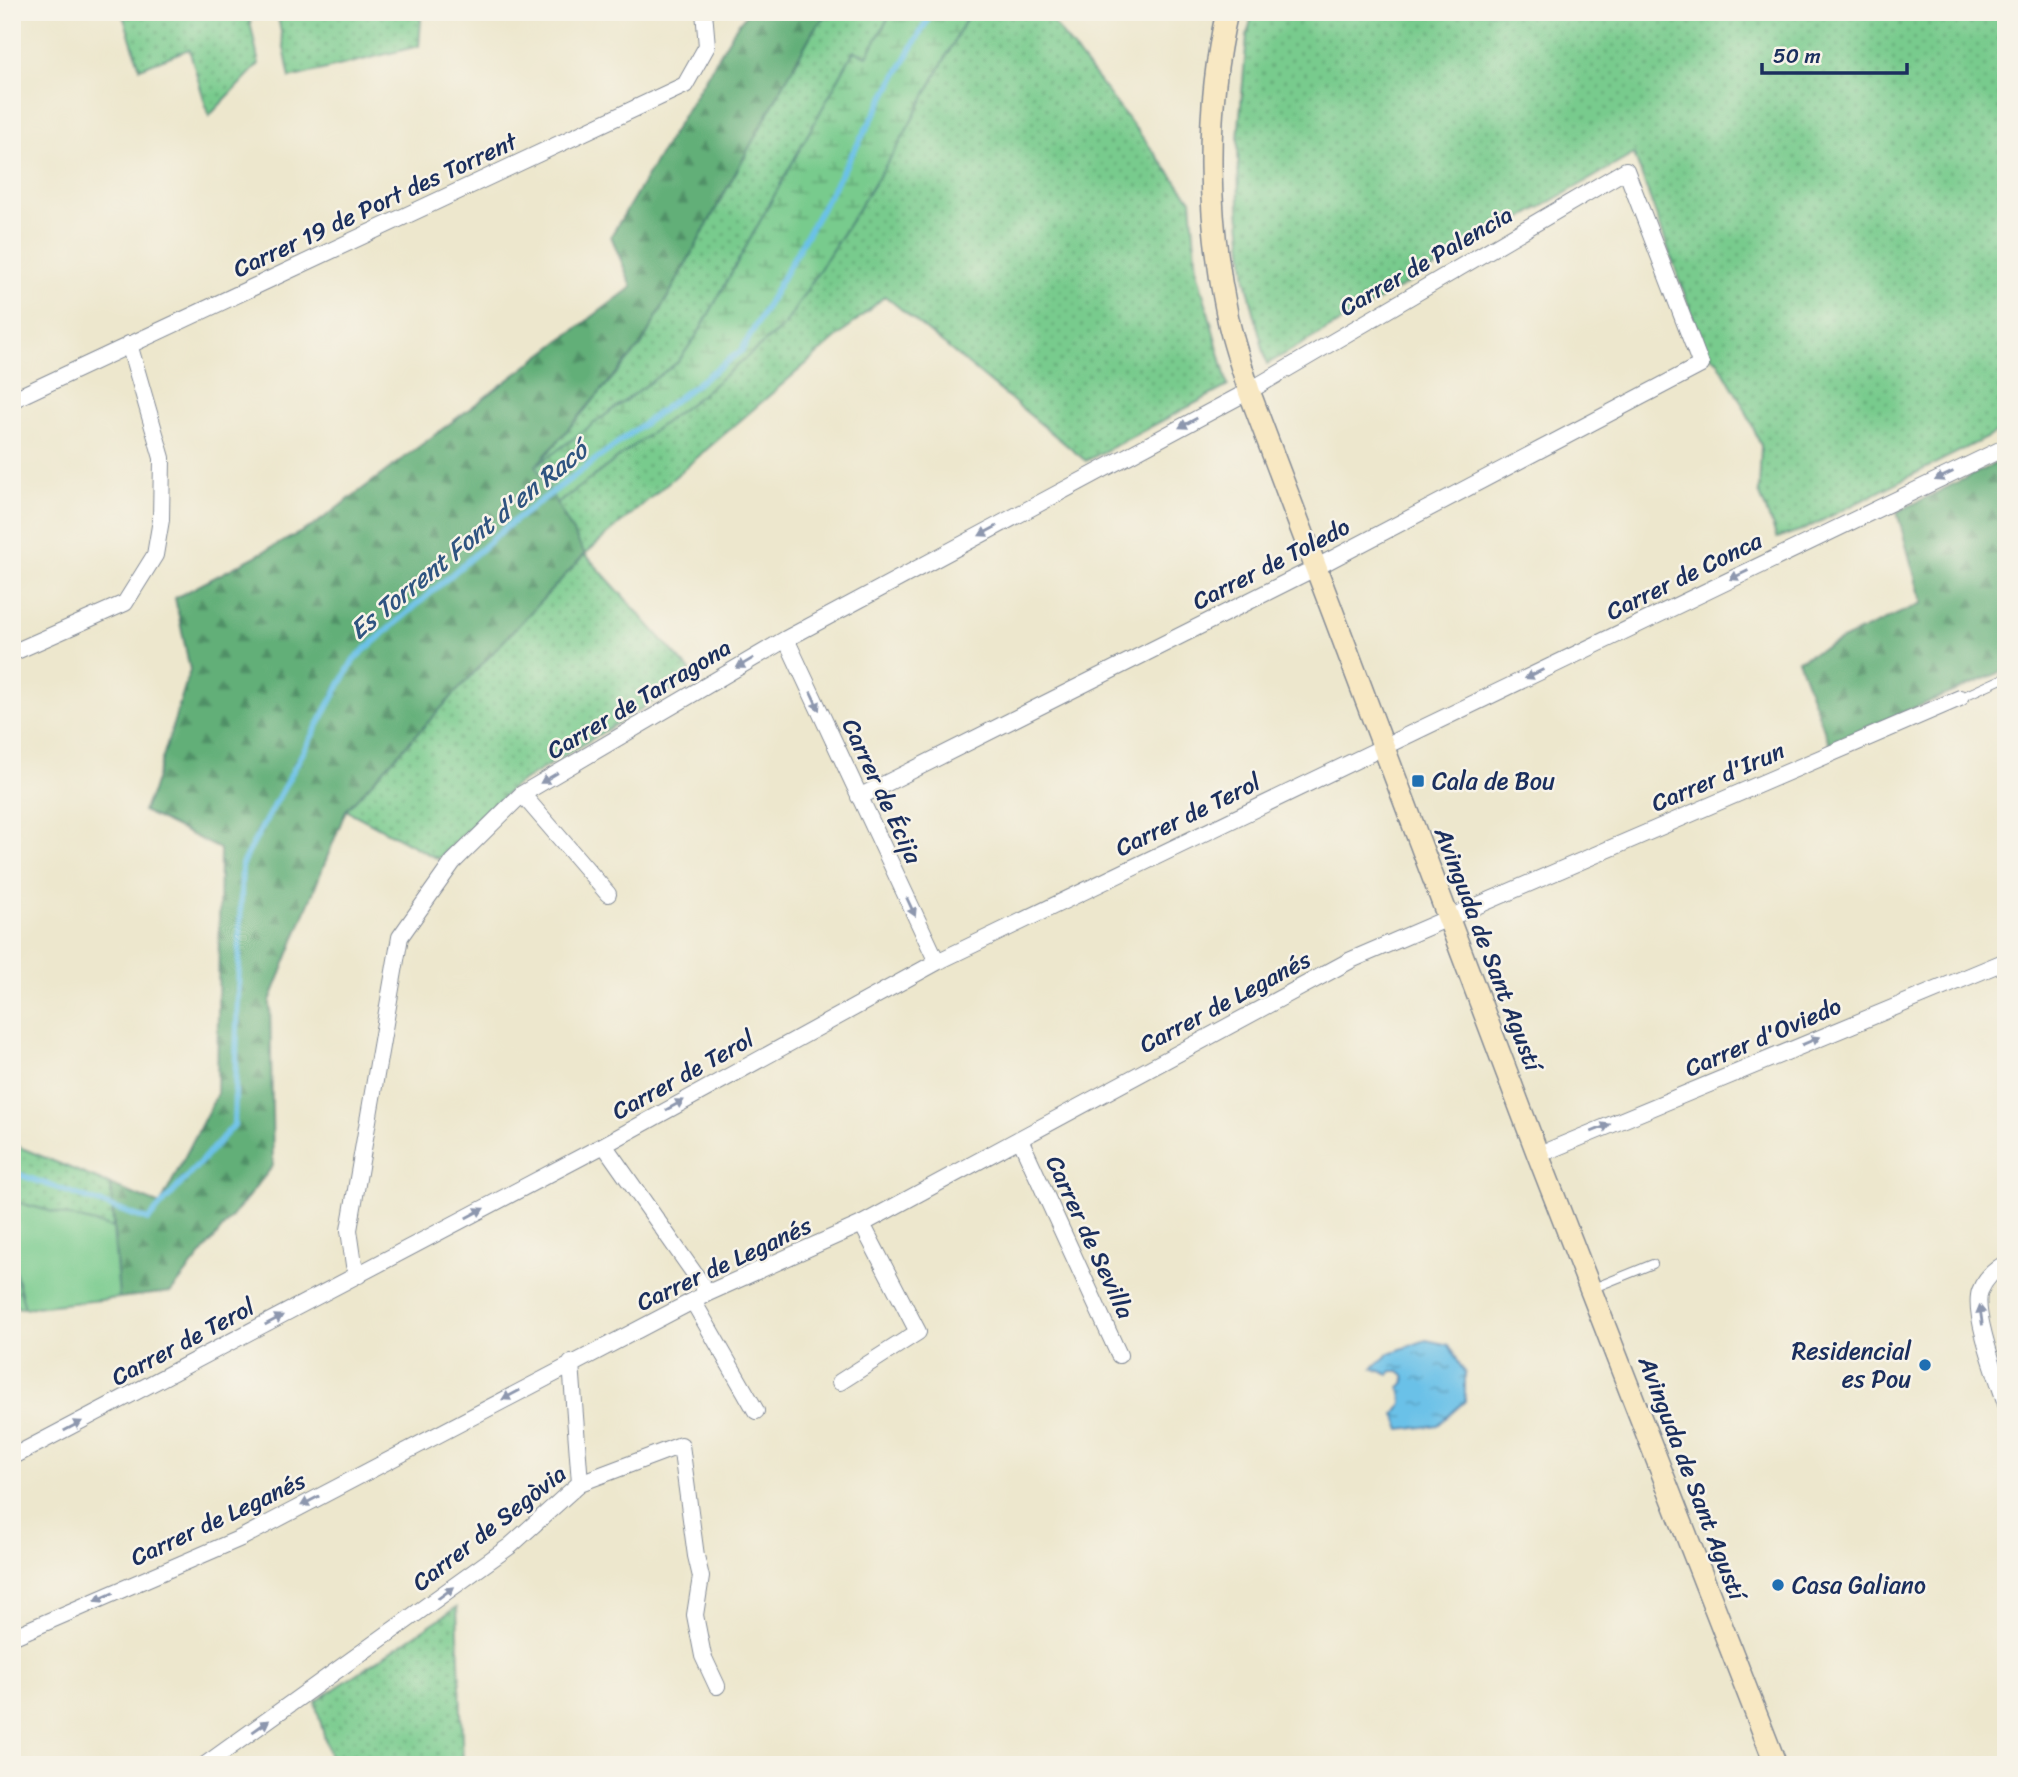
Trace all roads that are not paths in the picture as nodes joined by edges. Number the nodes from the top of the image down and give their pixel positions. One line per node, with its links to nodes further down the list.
1 (704, 12): 3 (street, Carrer 19 de Port des Torrent)
2 (1227, 12): 5 (street, Avinguda de Sant Agustí)
3 (129, 344): 6 (street, Carrer 19 de Port des Torrent); 10 (street)
4 (1701, 365): 5 (street, Carrer de Palencia); 8 (street, Carrer de Toledo)
5 (1248, 391): 8 (street, Avinguda de Sant Agustí); 9 (street, Carrer de Tarragona, one-way to 9)
6 (12, 400)
7 (2006, 447): 13 (street, Carrer de Conca, one-way to 13)
8 (1315, 568): 13 (street, Avinguda de Sant Agustí); 15 (street, Carrer de Toledo)
9 (786, 639): 14 (street, Carrer de Tarragona, one-way to 14); 15 (street, Carrer de Écija, one-way to 15)
10 (12, 653)
11 (2006, 677): 12 (lane, Carrer d'Irun)
12 (1960, 698): 17 (street, Carrer d'Irun)
13 (1382, 747): 17 (street, Avinguda de Sant Agustí); 19 (street, Carrer de Terol)
14 (522, 794): 16 (street); 26 (street, Carrer de Tarragona)
15 (859, 797): 19 (street, Carrer de Écija, one-way to 19)
16 (608, 894)
17 (1447, 917): 20 (street, Carrer de Leganés); 22 (street, Avinguda de Sant Agustí)
18 (2006, 961): 22 (street, Carrer d'Oviedo, one-way to 18)
19 (937, 962): 21 (street, Carrer de Terol, one-way to 19)
20 (1020, 1139): 23 (street, Carrer de Leganés); 30 (street, Carrer de Sevilla)
21 (604, 1144): 26 (street, Carrer de Terol, one-way to 21); 28 (street)
22 (1538, 1155): 27 (street, Avinguda de Sant Agustí)
23 (862, 1224): 28 (street, Carrer de Leganés); 32 (street)
24 (2006, 1263): 33 (street, one-way to 24)
25 (1653, 1264): 27 (lane)
26 (359, 1275): 35 (street, Carrer de Terol, one-way to 26)
27 (1591, 1290): 40 (street, Avinguda de Sant Agustí)
28 (708, 1293): 29 (street, Carrer de Leganés)
29 (693, 1301): 31 (street, Carrer de Leganés); 34 (street)
30 (1119, 1355)
31 (571, 1363): 36 (street); 37 (street, Carrer de Leganés, one-way to 37)
32 (840, 1382)
33 (2006, 1404)
34 (756, 1411)
35 (12, 1457)
36 (580, 1483): 38 (street, Carrer de Segòvia); 39 (street, Carrer de Segòvia, one-way to 36)
37 (12, 1637)
38 (717, 1686)
39 (205, 1765)
40 (1776, 1765)

